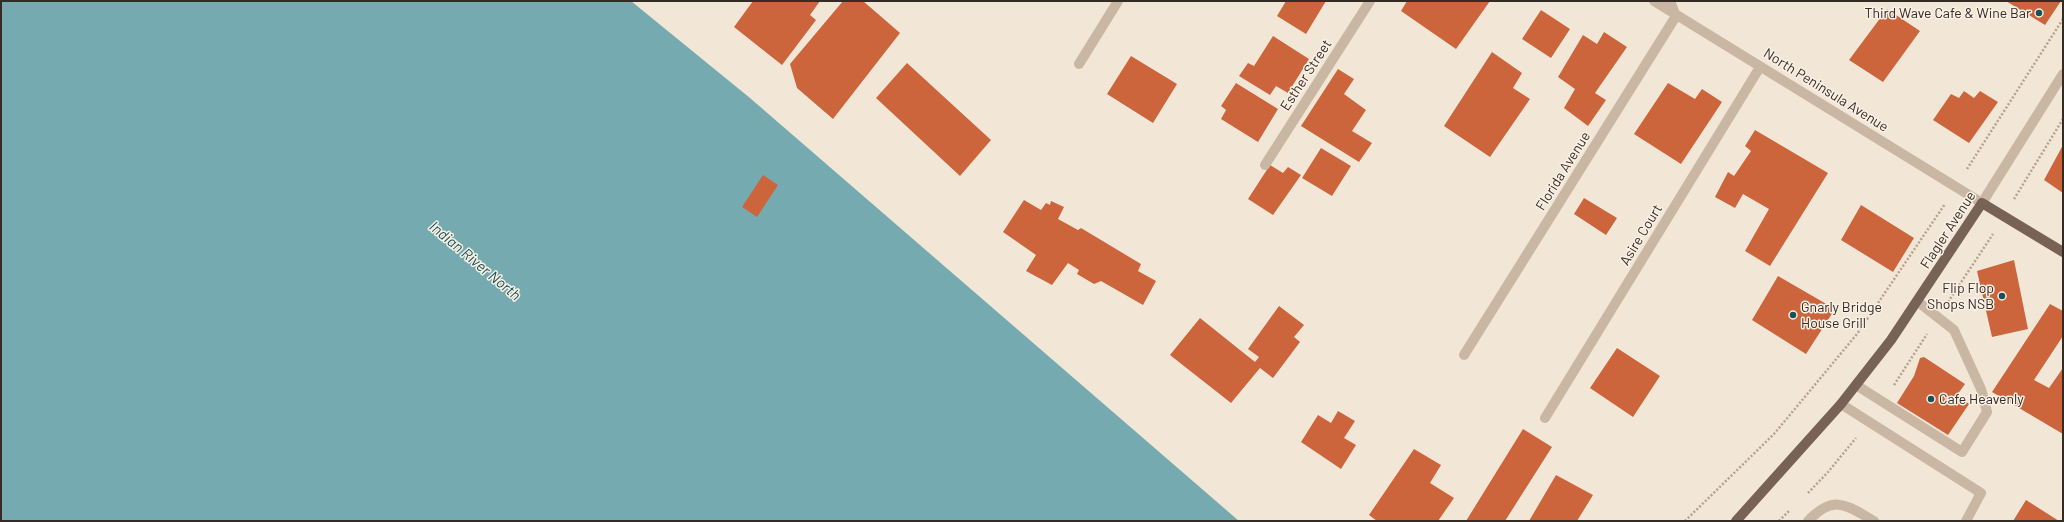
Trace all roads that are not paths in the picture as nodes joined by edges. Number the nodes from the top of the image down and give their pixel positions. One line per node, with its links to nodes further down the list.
1 (1118, 1): 6 (street)
2 (1370, 1): 9 (street, Esther Street)
3 (1654, 1): 5 (street, North Peninsula Avenue)
4 (1670, 1): 5 (street)
5 (1676, 16): 7 (street, North Peninsula Avenue); 13 (street, Florida Avenue)
6 (1079, 64)
7 (1760, 66): 10 (street, North Peninsula Avenue); 16 (street, Asire Court)
8 (2063, 74): 10 (street, Flagler Avenue)
9 (1266, 165)
10 (1982, 203): 11 (main road); 12 (main road, Flagler Avenue)
11 (2063, 252)
12 (1917, 302): 14 (main road, Flagler Avenue); 14 (street)
13 (1464, 355)
14 (1856, 385): 15 (main road, Flagler Avenue)
15 (1841, 404): 17 (main road, Flagler Avenue); 20 (street)
16 (1545, 418)
17 (1736, 521)
18 (1808, 521): 19 (street)
19 (1874, 521)
20 (1966, 521)

